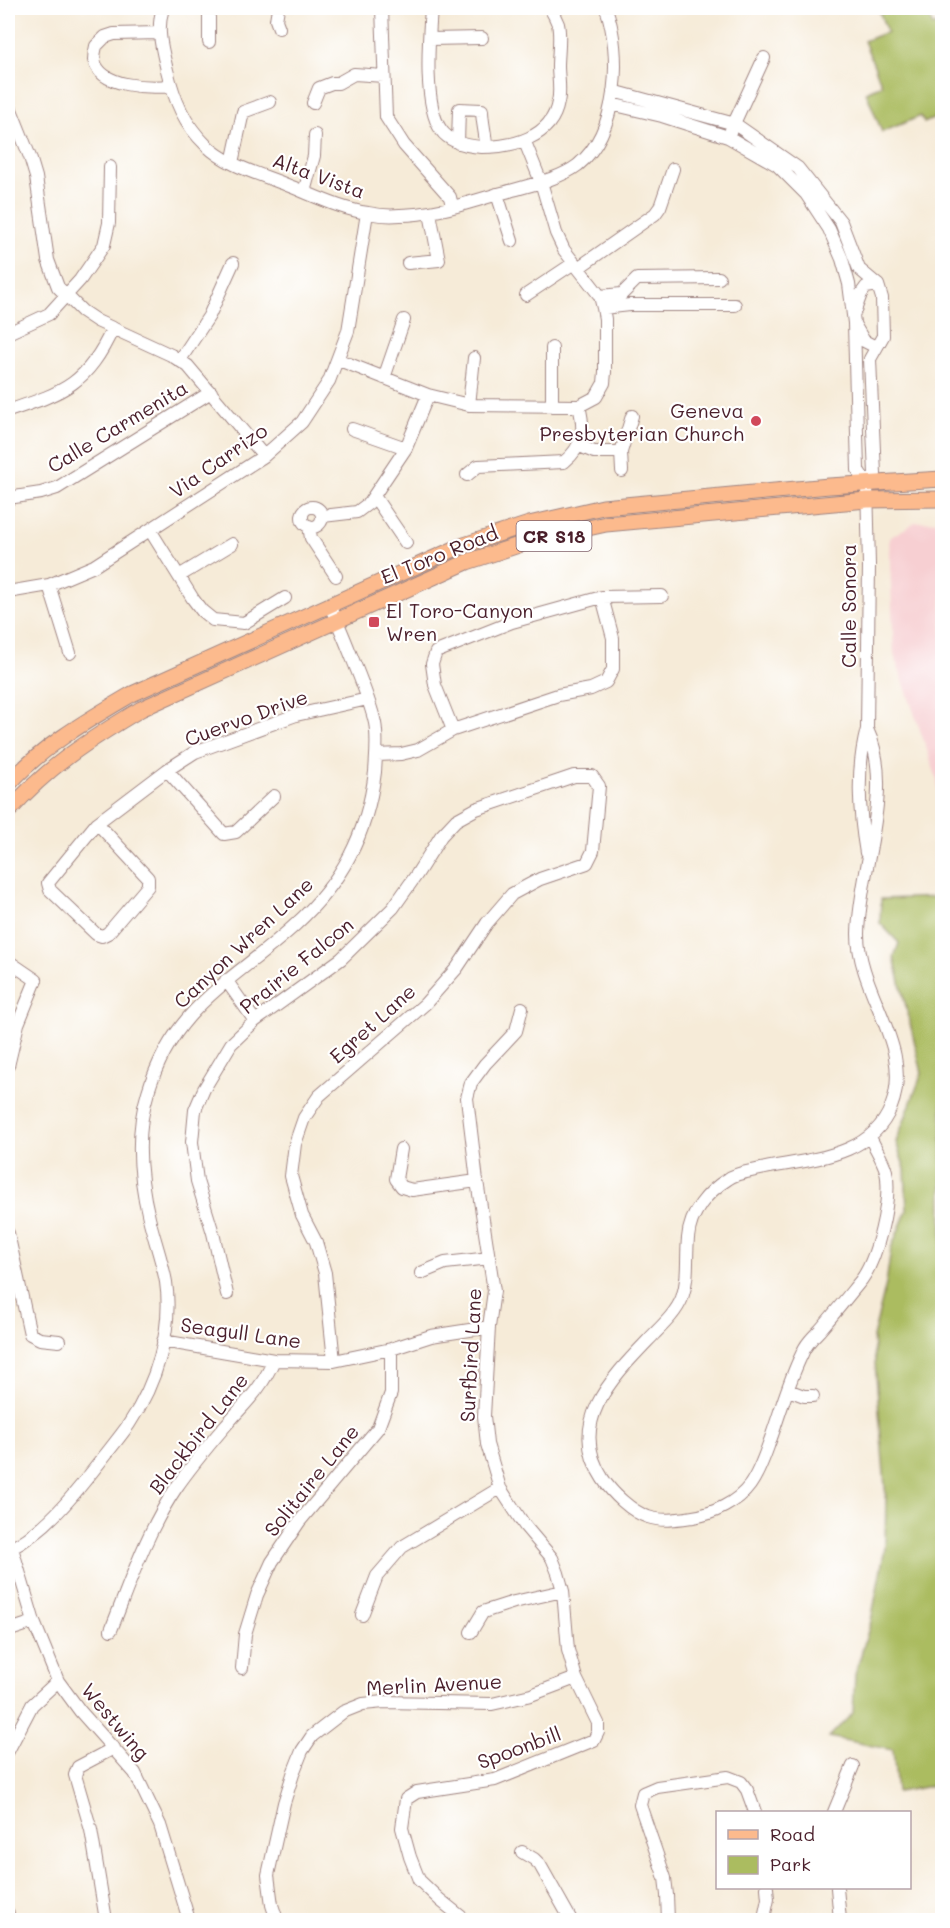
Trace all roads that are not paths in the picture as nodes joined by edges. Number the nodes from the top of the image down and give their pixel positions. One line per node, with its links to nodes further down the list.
1 (164, 8): 9 (street, Alta Vista)
2 (209, 8): 12 (street)
3 (278, 8): 8 (street)
4 (382, 8): 14 (street)
5 (430, 8): 11 (street)
6 (550, 8): 24 (street)
7 (606, 8): 16 (street, Alta Vista)
8 (279, 28)
9 (159, 33): 15 (street, Alta Vista); 15 (street)
10 (482, 38): 11 (street)
11 (429, 39): 25 (street)
12 (209, 42)
13 (764, 58): 21 (street)
14 (384, 76): 19 (street); 33 (street)
15 (171, 86): 27 (street, Alta Vista)
16 (614, 92): 20 (street, Alta Vista); 21 (street)
17 (8, 102): 44 (street)
18 (270, 102): 27 (street)
19 (313, 103)
20 (611, 105): 23 (street, Calle Sonora); 30 (street, Alta Vista)
21 (735, 124): 23 (street); 41 (street)
22 (315, 135): 31 (street)
23 (728, 137): 49 (street, Calle Sonora)
24 (525, 142): 26 (street); 30 (street)
25 (458, 143): 26 (street); 26 (street)
26 (486, 147)
27 (232, 163): 31 (street, Alta Vista)
28 (110, 167): 44 (street)
29 (673, 169): 39 (street)
30 (541, 182): 32 (street, Alta Vista); 39 (street)
31 (304, 192): 34 (street, Alta Vista)
32 (497, 194): 33 (street, Alta Vista); 36 (street)
33 (452, 206): 35 (street, Alta Vista)
34 (367, 213): 35 (street, Alta Vista); 56 (street, Via Carrizo)
35 (430, 213): 38 (street)
36 (512, 241)
37 (234, 263): 55 (street)
38 (408, 263)
39 (576, 266): 43 (street); 45 (street)
40 (719, 278): 42 (street)
41 (878, 285): 49 (street, Calle Sonora); 52 (street, Calle Sonora)
42 (627, 289): 45 (street); 46 (street)
43 (526, 295)
44 (66, 296): 50 (street); 51 (street)
45 (601, 302): 46 (street); 62 (street)
46 (630, 305): 47 (street)
47 (735, 305)
48 (404, 320): 57 (street)
49 (854, 320): 52 (street, Calle Sonora); 73 (street, Calle Sonora)
50 (114, 328): 55 (street); 63 (street)
51 (8, 333)
52 (876, 347): 73 (street, Calle Sonora)
53 (552, 348): 61 (street)
54 (474, 358): 60 (street)
55 (180, 360): 58 (street)
56 (339, 360): 57 (street); 69 (street, Via Carrizo)
57 (384, 378): 59 (street)
58 (212, 392): 69 (street); 75 (street, Calle Carmenita)
59 (428, 395): 60 (street); 67 (street)
60 (469, 405): 61 (street)
61 (552, 406): 62 (street)
62 (579, 406): 66 (street)
63 (8, 411)
64 (632, 416): 68 (street)
65 (352, 429): 67 (street)
66 (580, 446): 68 (street); 71 (street)
67 (406, 448): 74 (street)
68 (621, 452): 70 (street)
69 (264, 456): 78 (street, Via Carrizo)
70 (622, 471)
71 (467, 475)
72 (942, 479): 73 (main road, El Toro Road / CR S18)
73 (867, 484): 77 (street, Calle Sonora); 88 (main road, El Toro Road / CR S18)
74 (374, 496): 79 (street); 82 (street)
75 (8, 498)
76 (942, 499): 77 (main road, El Toro Road / CR S18)
77 (867, 500): 89 (main road, El Toro Road / CR S18); 92 (street, Calle Sonora)
78 (150, 531): 81 (street); 83 (street, Via Carrizo)
79 (406, 543)
80 (232, 544): 81 (street)
81 (179, 576): 87 (street)
82 (336, 576)
83 (49, 585): 84 (street, Via Carrizo); 90 (street)
84 (8, 592)
85 (662, 596): 86 (street)
86 (602, 597): 93 (street); 93 (street)
87 (285, 598)
88 (329, 604): 89 (street, Canyon Wren Lane); 97 (main road, El Toro Road / CR S18)
89 (338, 621): 91 (street, Canyon Wren Lane); 101 (main road, El Toro Road / CR S18)
90 (70, 653)
91 (368, 699): 94 (street, Canyon Wren Lane); 95 (street, Cuervo Drive)
92 (867, 729): 99 (street, Calle Sonora); 100 (street, Calle Sonora)
93 (453, 730): 94 (street)
94 (377, 755): 105 (street, Canyon Wren Lane)
95 (167, 770): 98 (street); 102 (street, Cuervo Drive)
96 (592, 776): 107 (street, Prairie Falcon); 121 (street, Egret Lane)
97 (8, 785)
98 (273, 796)
99 (877, 802): 100 (street); 103 (street, Calle Sonora)
100 (860, 809): 103 (street, Calle Sonora)
101 (8, 812)
102 (97, 823): 102 (street, Cuervo Drive)
103 (867, 861): 109 (street, Calle Sonora)
104 (8, 961): 108 (street)
105 (226, 980): 107 (street); 118 (street, Canyon Wren Lane)
106 (522, 1008): 111 (street, Surfbird Lane)
107 (255, 1021): 115 (street, Prairie Falcon)
108 (8, 1066)
109 (870, 1137): 122 (street); 122 (street)
110 (401, 1149): 111 (street)
111 (477, 1180): 113 (street, Surfbird Lane)
112 (8, 1233): 117 (street)
113 (490, 1258): 114 (street); 116 (street, Surfbird Lane)
114 (421, 1273)
115 (228, 1294)
116 (489, 1327): 119 (street, Seagull Lane); 124 (street, Surfbird Lane)
117 (59, 1341)
118 (164, 1341): 120 (street, Seagull Lane); 125 (street, Canyon Wren Lane)
119 (391, 1349): 121 (street, Seagull Lane); 132 (street, Solitaire Lane)
120 (273, 1360): 121 (street, Seagull Lane); 130 (street, Blackbird Lane)
121 (334, 1362)
122 (788, 1390): 123 (street)
123 (813, 1396)
124 (500, 1488): 126 (street, Surfbird Lane); 127 (street)
125 (10, 1549): 128 (street, Westwing)
126 (563, 1591): 131 (street); 133 (street, Surfbird Lane)
127 (362, 1615)
128 (34, 1622): 129 (street); 134 (street, Westwing)
129 (13, 1629)
130 (111, 1630)
131 (471, 1632)
132 (242, 1668)
133 (576, 1678): 135 (street, Surfbird Lane); 149 (street, Merlin Avenue)
134 (58, 1681): 136 (street, Westwing); 137 (street)
135 (598, 1732): 150 (street, Spoonbill)
136 (114, 1748): 147 (street); 148 (street, Westwing)
137 (8, 1751)
138 (853, 1766): 140 (street)
139 (755, 1811): 152 (street)
140 (834, 1811)
141 (522, 1852): 151 (street)
142 (767, 1889): 145 (street)
143 (837, 1889): 153 (street)
144 (8, 1913): 146 (street)
145 (764, 1918)
146 (8, 1920)
147 (106, 1920)
148 (189, 1920)
149 (277, 1920)
150 (465, 1920)
151 (571, 1920)
152 (668, 1920)
153 (840, 1920)

